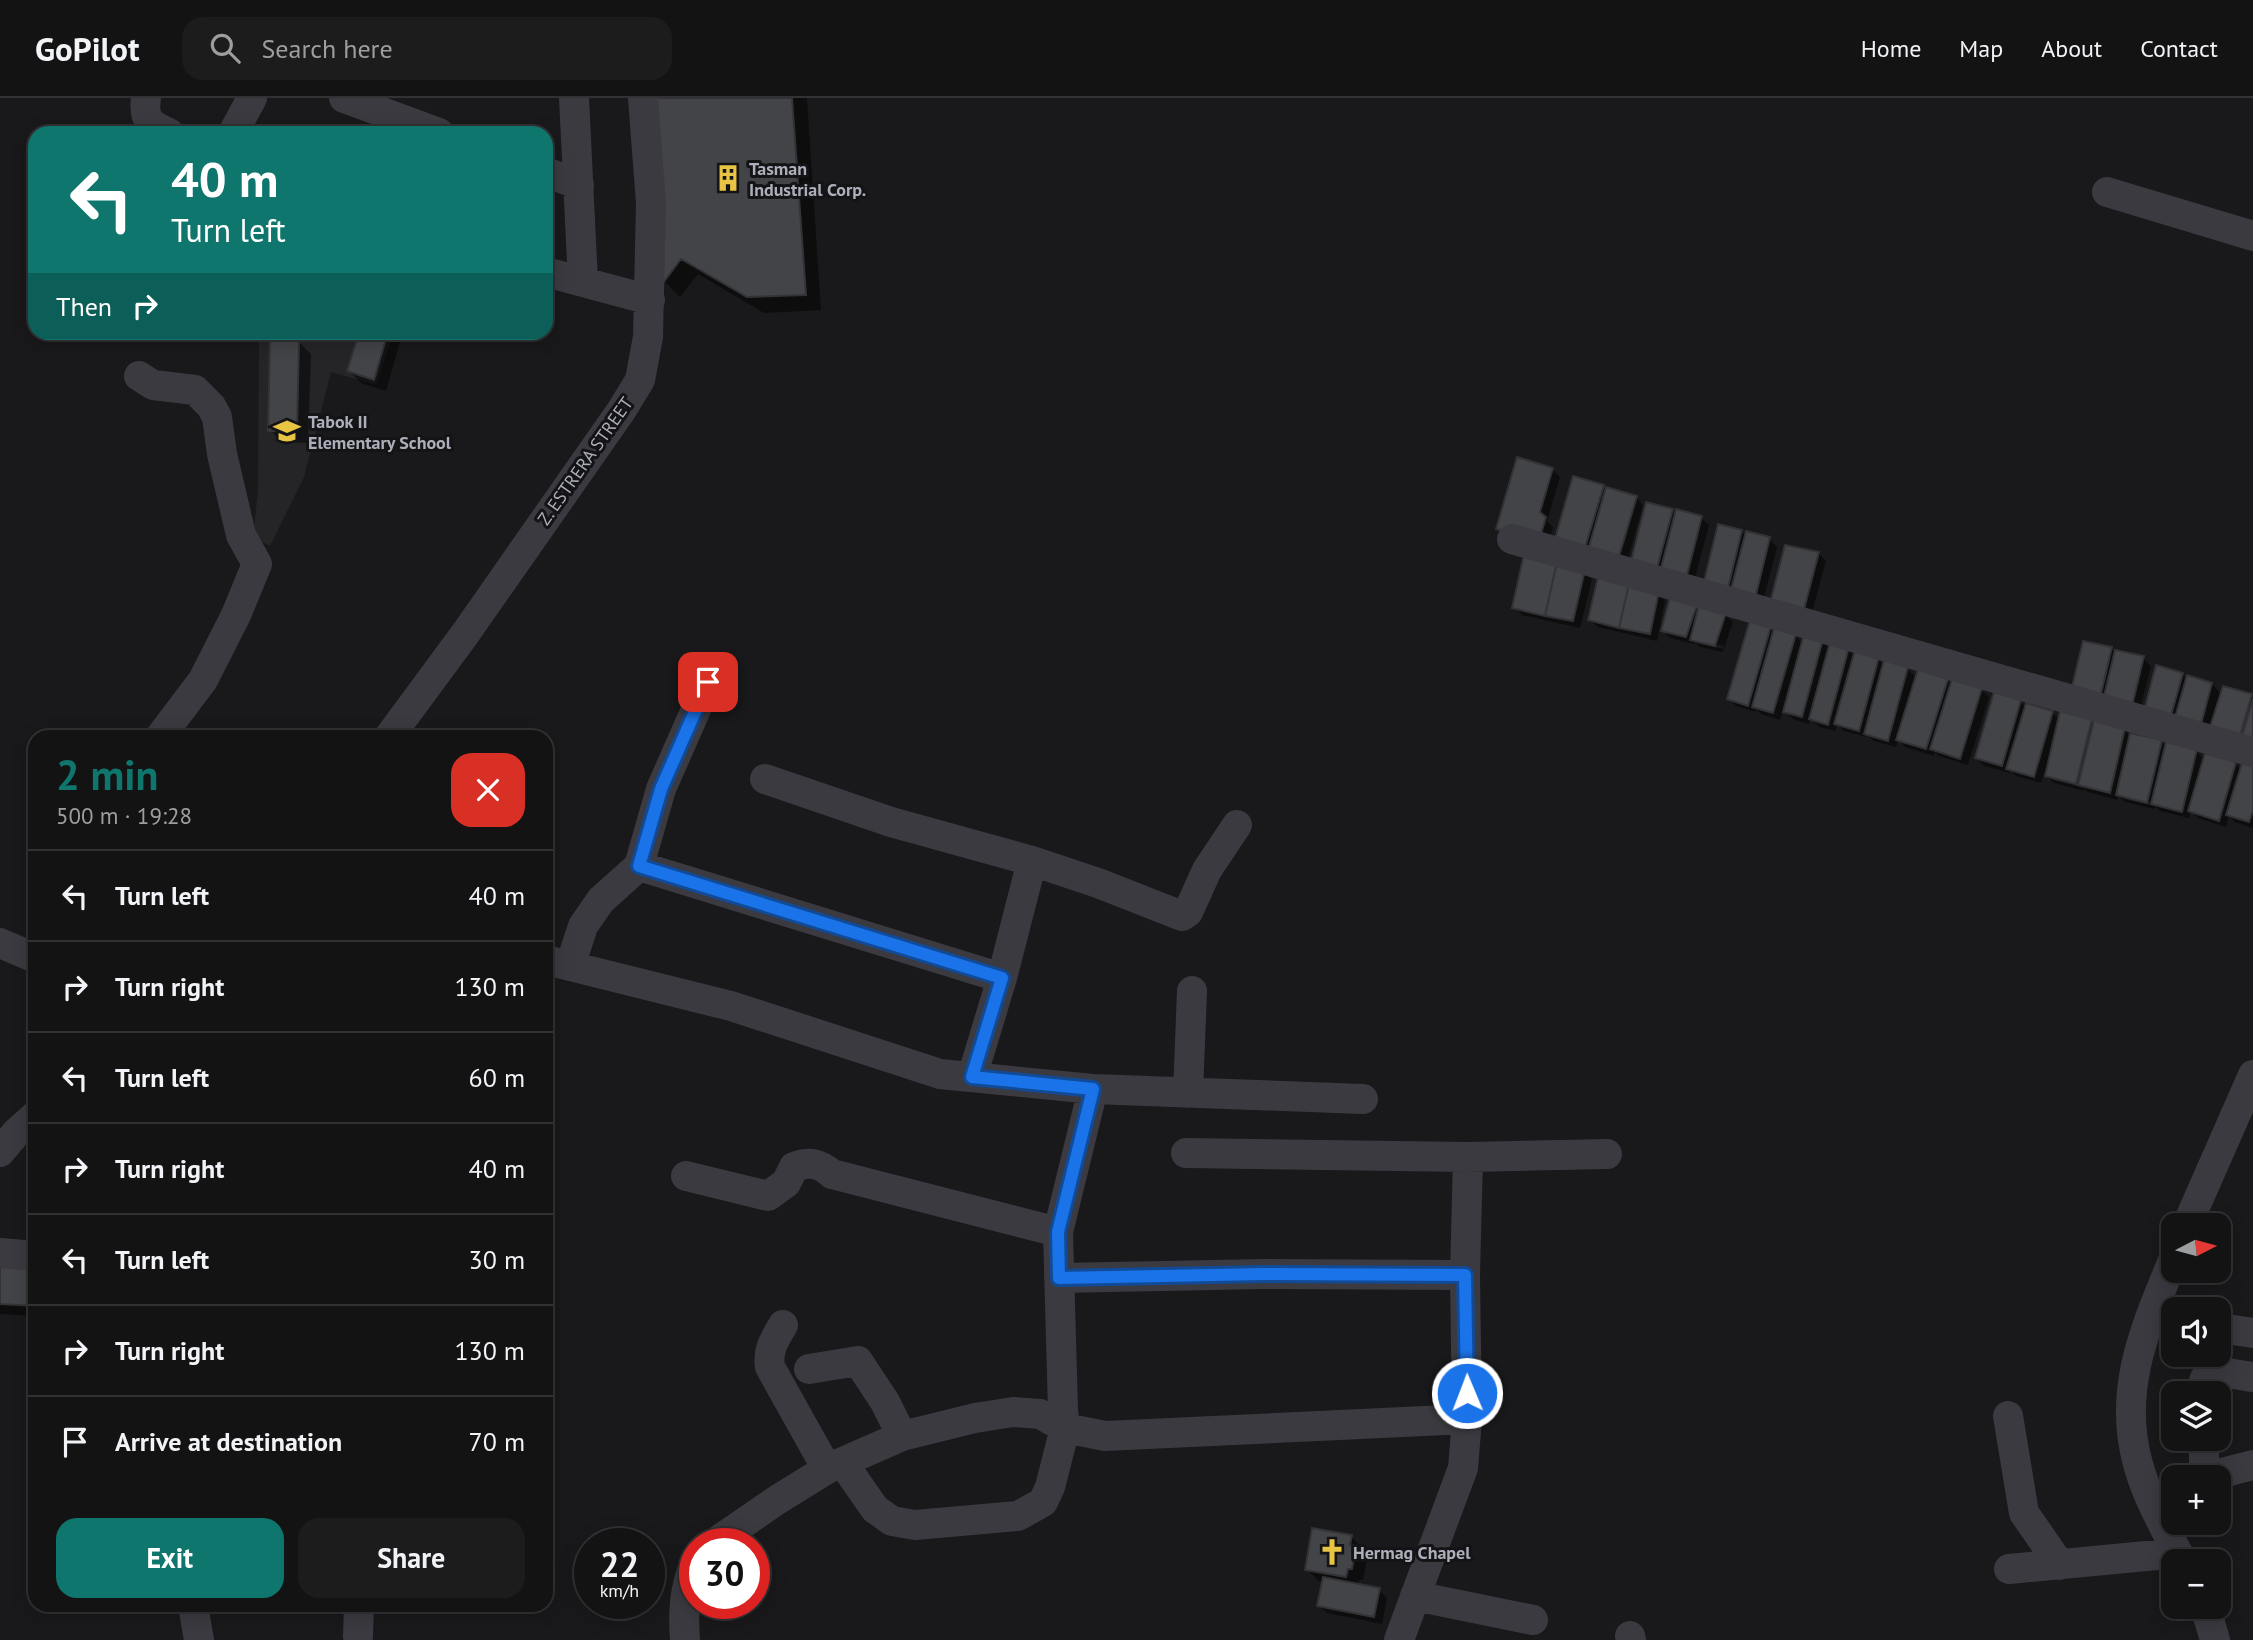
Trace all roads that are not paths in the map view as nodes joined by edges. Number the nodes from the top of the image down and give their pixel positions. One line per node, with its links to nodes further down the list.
1 (252, 98): 5 (street)
2 (344, 98): 6 (street)
3 (574, 98): 8 (street)
4 (643, 98): 13 (street, Z. ESTRERA STREET)
5 (237, 126)
6 (420, 126)
7 (553, 175): 8 (street)
8 (579, 184): 12 (street)
9 (2107, 192): 10 (street)
10 (2253, 236)
11 (553, 274): 12 (street)
12 (583, 282): 13 (street)
13 (650, 300): 18 (street, Z. ESTRERA STREET)
14 (139, 376): 17 (street)
15 (1512, 539): 19 (street)
16 (708, 682): 23 (street)
17 (165, 730)
18 (394, 730)
19 (2253, 752)
20 (765, 779): 22 (street)
21 (1237, 825): 22 (street)
22 (1032, 861): 27 (street)
23 (639, 866): 26 (street); 27 (street)
24 (0, 943): 25 (street)
25 (28, 955)
26 (558, 963): 29 (street)
27 (1002, 978): 29 (street)
28 (1192, 991): 31 (street)
29 (972, 1077): 30 (street)
30 (1093, 1089): 31 (street); 41 (street)
31 (1188, 1093): 33 (street)
32 (2249, 1094): 40 (street)
33 (1363, 1099)
34 (28, 1122): 35 (street)
35 (0, 1152)
36 (1186, 1153): 38 (street)
37 (1607, 1154): 38 (street)
38 (1468, 1157): 44 (street)
39 (686, 1176): 41 (street)
40 (2193, 1213)
41 (1058, 1232): 45 (street)
42 (0, 1253): 43 (street)
43 (28, 1255)
44 (1465, 1275): 45 (street); 54 (street)
45 (1059, 1278): 55 (street)
46 (2161, 1320): 60 (street)
47 (783, 1325): 58 (street)
48 (2231, 1330): 49 (street)
49 (2253, 1333)
50 (809, 1368): 56 (street)
51 (2253, 1377): 52 (street)
52 (2204, 1381)
53 (2008, 1416): 63 (street)
54 (1467, 1419): 55 (street); 65 (street)
55 (1065, 1427): 56 (street); 58 (street)
56 (902, 1436): 58 (street)
57 (2253, 1465): 59 (street)
58 (835, 1466): 61 (street)
59 (2231, 1470)
60 (2161, 1492)
61 (736, 1528)
62 (2161, 1558): 63 (street)
63 (2060, 1564): 64 (street)
64 (2009, 1569)
65 (1415, 1596): 70 (street); 74 (street)
66 (194, 1612): 72 (street)
67 (359, 1612): 71 (street)
68 (684, 1619): 73 (street)
69 (2209, 1619): 75 (street)
70 (1533, 1620)
71 (358, 1636)
72 (199, 1640)
73 (685, 1640)
74 (1399, 1640)
75 (2215, 1640)

